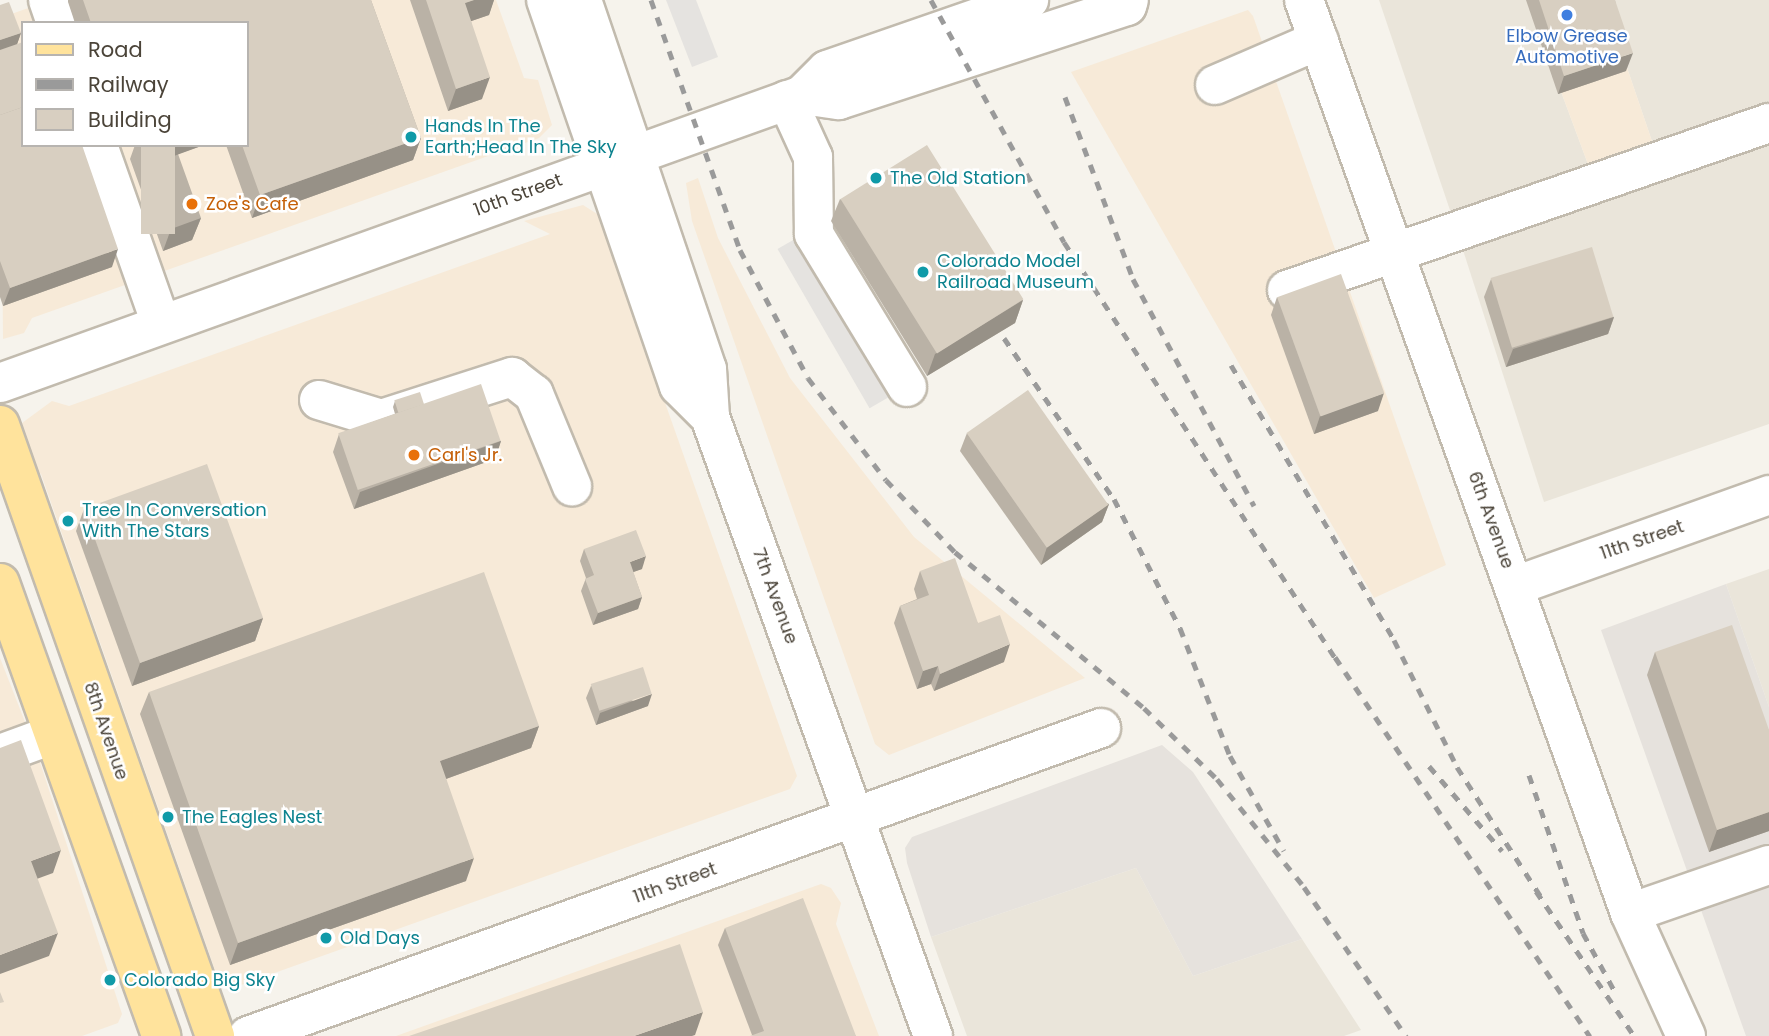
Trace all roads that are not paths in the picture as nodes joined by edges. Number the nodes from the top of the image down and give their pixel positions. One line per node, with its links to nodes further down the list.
1 (48, 0): 7 (street)
2 (546, 0): 13 (street, 7th Avenue)
3 (582, 0): 13 (street)
4 (1129, 0): 10 (street)
5 (1304, 0): 8 (street, 6th Avenue)
6 (1022, 1): 10 (street, 10th Street)
7 (55, 21)
8 (1319, 40): 9 (street); 14 (street, 6th Avenue)
9 (1215, 85)
10 (794, 97): 13 (street, 10th Street); 18 (street)
11 (1769, 124): 14 (street)
12 (99, 147): 16 (street)
13 (618, 158): 16 (street, 10th Street); 28 (street, 7th Avenue)
14 (1396, 255): 15 (street); 24 (street, 6th Avenue)
15 (1287, 290)
16 (161, 324): 17 (street, 10th Street)
17 (0, 383)
18 (907, 387)
19 (319, 400): 21 (street)
20 (0, 425): 32 (main road, 8th Avenue)
21 (572, 486)
22 (1769, 495): 24 (street, 11th Street)
23 (0, 583): 26 (main road)
24 (1515, 586): 30 (street, 6th Avenue)
25 (1101, 728): 28 (street, 11th Street)
26 (52, 735): 27 (street); 31 (main road)
27 (0, 754)
28 (855, 818): 33 (street, 11th Street); 34 (street, 7th Avenue)
29 (1769, 865): 30 (street)
30 (1630, 913): 35 (street, 6th Avenue)
31 (161, 1036)
32 (215, 1036)
33 (248, 1036)
34 (933, 1036)
35 (1686, 1036)

